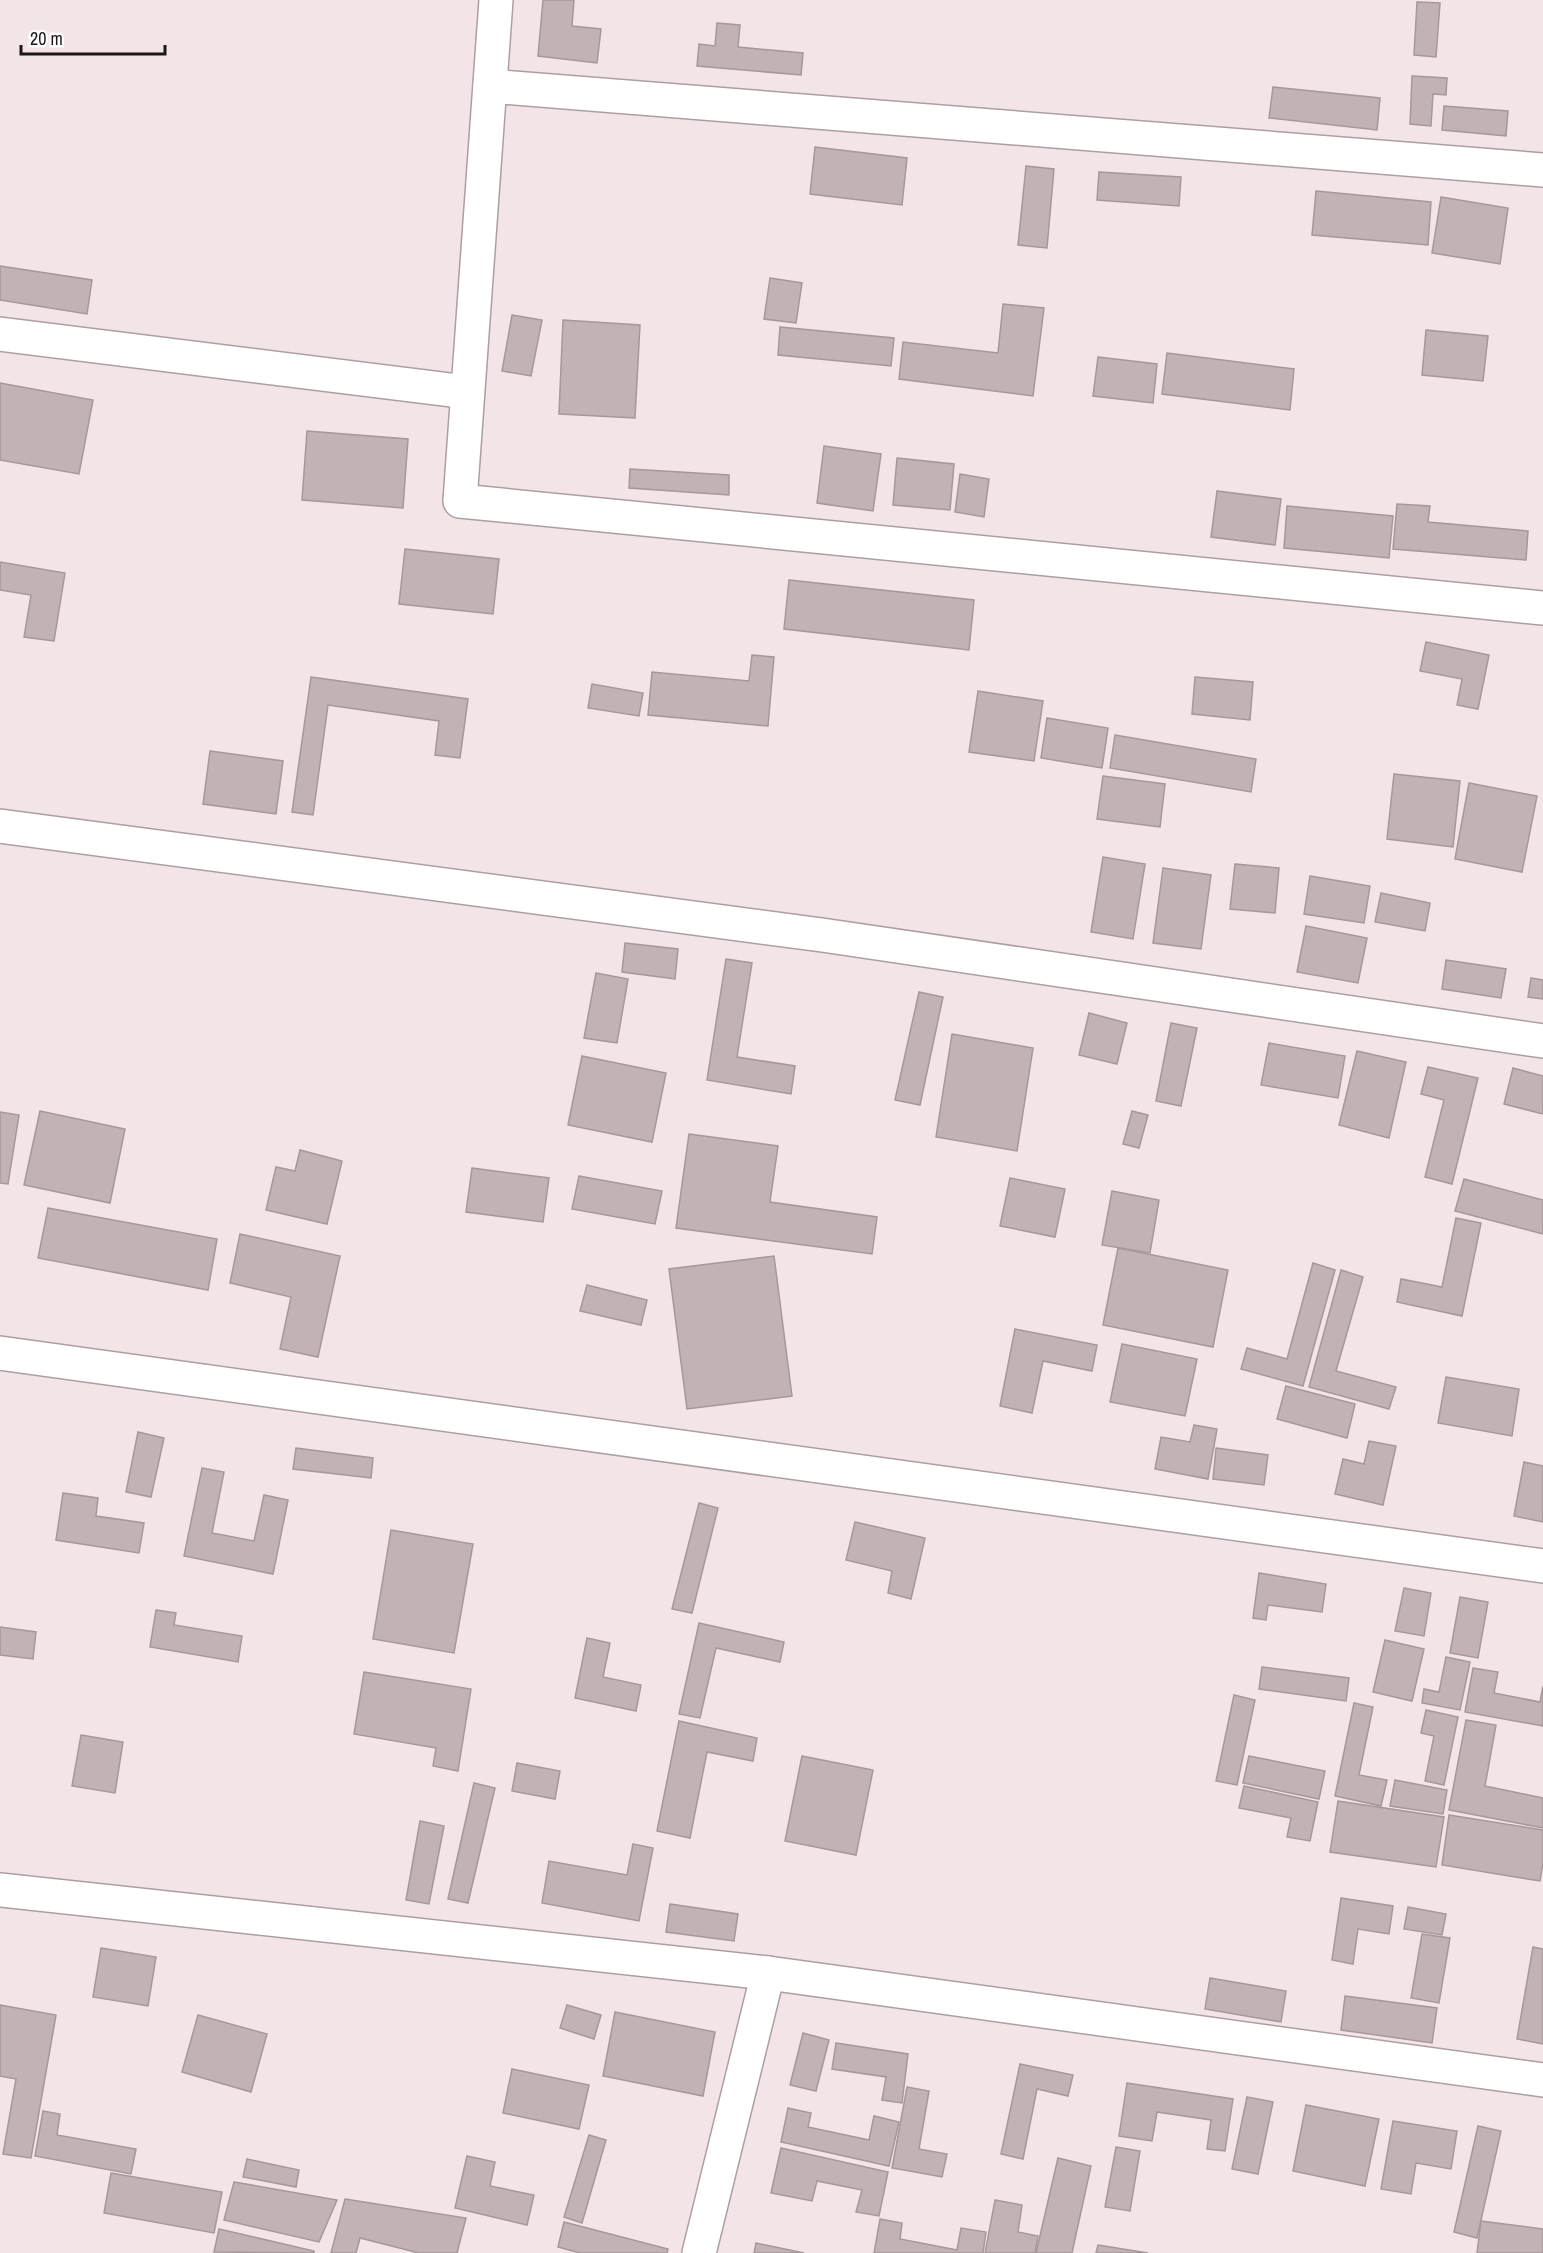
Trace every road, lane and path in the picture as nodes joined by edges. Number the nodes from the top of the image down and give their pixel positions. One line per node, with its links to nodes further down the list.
1 (496, 0): 2 (street)
2 (490, 86): 3 (street); 5 (street)
3 (1543, 170)
4 (0, 334): 5 (street)
5 (467, 392): 6 (street)
6 (1543, 608)
7 (0, 826): 8 (street)
8 (1543, 1041)
9 (0, 1353): 10 (street)
10 (1543, 1566)
11 (0, 1890): 12 (street)
12 (768, 1973): 13 (street); 14 (street)
13 (1543, 2080)
14 (699, 2253)

